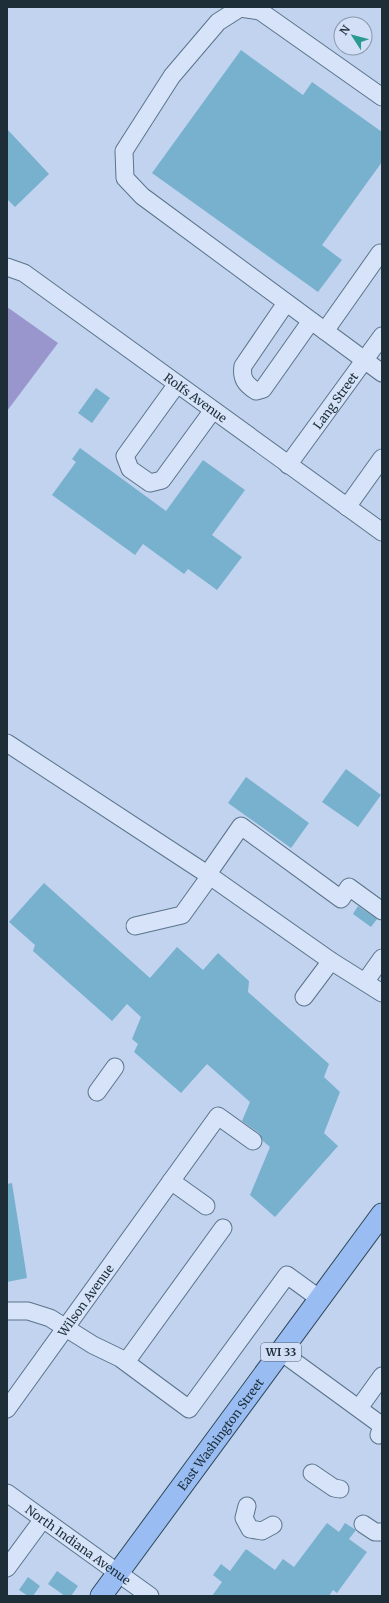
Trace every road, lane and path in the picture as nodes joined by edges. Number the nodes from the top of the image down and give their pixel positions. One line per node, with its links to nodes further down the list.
1 (382, 97): 4 (street)
2 (380, 253): 6 (street)
3 (7, 267): 10 (street, Rolfs Avenue)
4 (286, 303): 5 (street); 5 (street)
5 (311, 321): 6 (street)
6 (325, 331): 8 (street)
7 (382, 336): 8 (street, Lang Street)
8 (365, 360): 9 (street); 13 (street, Lang Street)
9 (382, 373)
10 (177, 384): 11 (street, Rolfs Avenue); 11 (street)
11 (214, 410): 13 (street, Rolfs Avenue)
12 (382, 458): 14 (street)
13 (288, 465): 14 (street, Rolfs Avenue)
14 (347, 507): 15 (street, Rolfs Avenue)
15 (382, 532)
16 (7, 743): 17 (street)
17 (208, 876): 18 (street); 19 (street); 21 (street)
18 (382, 911)
19 (135, 926)
20 (382, 958): 22 (street)
21 (331, 961): 22 (street); 24 (street)
22 (365, 982): 23 (street)
23 (382, 993)
24 (304, 997)
25 (116, 1067): 26 (street)
26 (97, 1092)
27 (253, 1141): 28 (street, Wilson Avenue)
28 (167, 1186): 29 (street); 34 (street, Wilson Avenue)
29 (206, 1206)
30 (382, 1214): 32 (main road, East Washington Street / WI 33)
31 (223, 1228): 36 (street)
32 (320, 1299): 35 (main road, East Washington Street / WI 33); 36 (street)
33 (7, 1311): 34 (street)
34 (66, 1327): 36 (street); 38 (street, Wilson Avenue)
35 (281, 1352): 39 (street); 50 (main road, East Washington Street / WI 33)
36 (126, 1362)
37 (382, 1376): 39 (street)
38 (7, 1408)
39 (359, 1408): 40 (street)
40 (379, 1435)
41 (312, 1472): 42 (street)
42 (340, 1489)
43 (7, 1493): 45 (street, North Indiana Avenue)
44 (247, 1506): 47 (street)
45 (43, 1519): 49 (street); 50 (street, North Indiana Avenue)
46 (363, 1524): 48 (street)
47 (273, 1525)
48 (382, 1532)
49 (7, 1568)
50 (118, 1573): 51 (main road, East Washington Street / WI 33); 52 (street, North Indiana Avenue)
51 (102, 1596)
52 (150, 1596)

